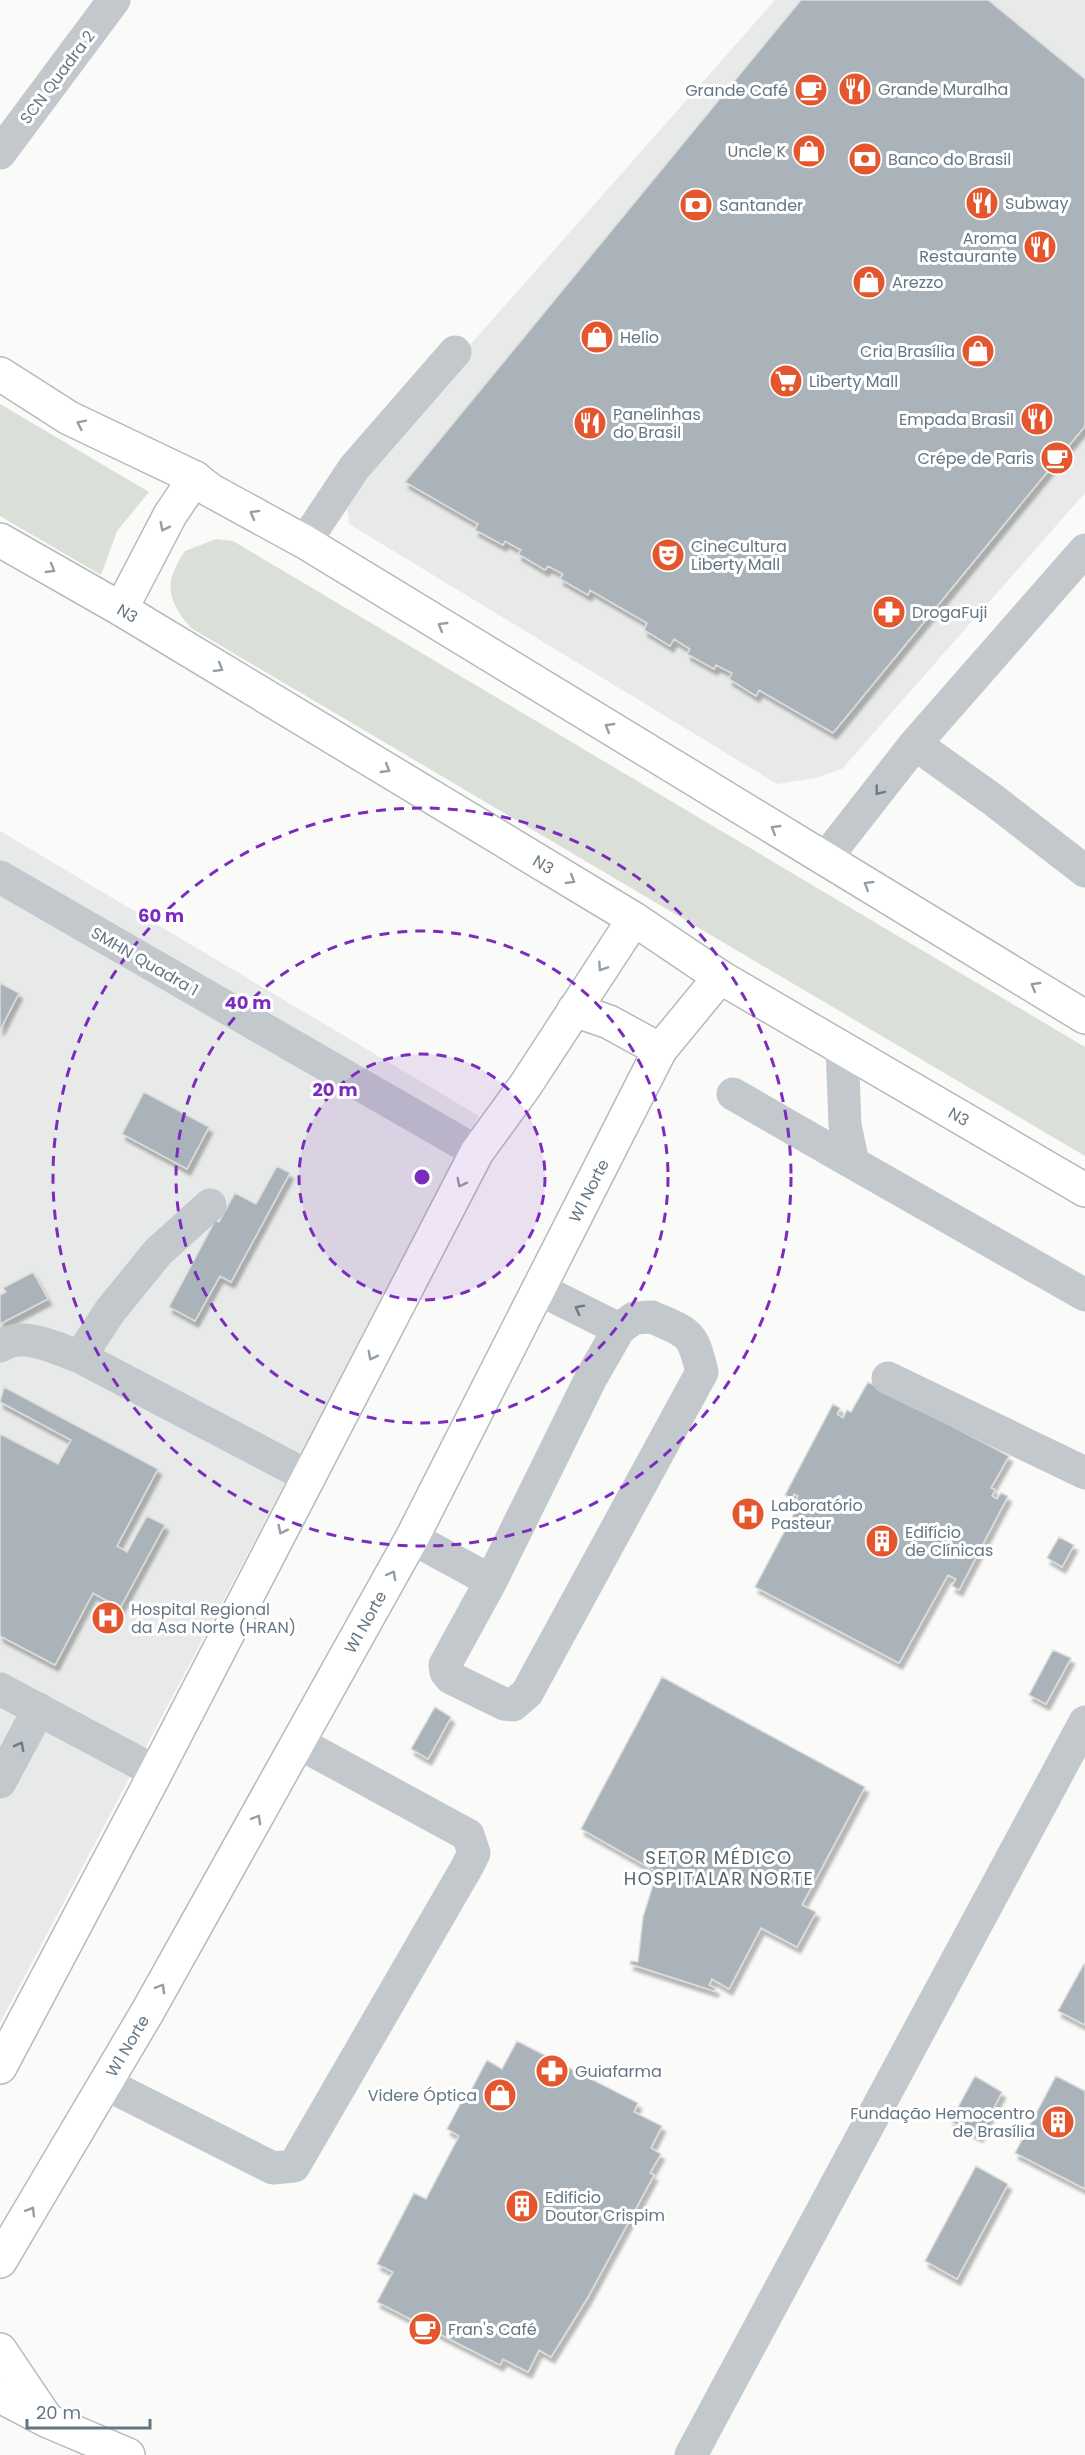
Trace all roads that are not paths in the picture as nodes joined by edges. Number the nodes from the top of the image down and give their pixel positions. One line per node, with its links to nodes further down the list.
1 (114, 0): 2 (street, SCN Quadra 2)
2 (0, 153)
3 (455, 352): 7 (street)
4 (0, 374): 5 (main road, one-way to 4)
5 (195, 478): 7 (main road, one-way to 5); 9 (main road, one-way to 9)
6 (0, 540): 9 (main road, N3, one-way to 9)
7 (305, 542): 11 (main road, one-way to 7)
8 (1085, 550): 10 (street)
9 (121, 609): 14 (main road, N3, one-way to 14)
10 (915, 744): 11 (street, one-way to 11); 12 (street)
11 (825, 859): 17 (main road, one-way to 11)
12 (1085, 871)
13 (0, 877): 21 (street, SMHN Quadra 1)
14 (634, 919): 15 (main road, N3); 16 (main road, one-way to 16)
15 (720, 977): 18 (main road, N3); 19 (main road, W1 Norte)
16 (574, 1010): 19 (main road); 21 (main road)
17 (1085, 1017)
18 (842, 1048): 22 (street); 23 (main road, N3)
19 (660, 1050): 25 (main road, W1 Norte)
20 (733, 1094): 22 (street)
21 (477, 1152): 32 (main road, one-way to 32)
22 (853, 1163): 26 (street)
23 (1085, 1190)
24 (210, 1205): 29 (street)
25 (539, 1289): 27 (street, one-way to 25); 33 (main road, W1 Norte)
26 (1085, 1295)
27 (619, 1329): 34 (street); 34 (street)
28 (0, 1346): 29 (street)
29 (80, 1358): 32 (street)
30 (888, 1378): 31 (street)
31 (1085, 1473)
32 (309, 1477): 39 (main road, one-way to 39)
33 (412, 1538): 34 (street); 38 (main road, W1 Norte, one-way to 33)
34 (491, 1581)
35 (0, 1689): 36 (street)
36 (39, 1709): 39 (street); 40 (street, one-way to 36)
37 (1085, 1722): 48 (street)
38 (299, 1743): 42 (main road, W1 Norte, one-way to 38); 42 (street)
39 (156, 1772): 41 (main road)
40 (0, 1782)
41 (0, 2067)
42 (106, 2084): 43 (main road, W1 Norte, one-way to 42)
43 (4, 2250)
44 (0, 2350): 46 (main road)
45 (0, 2396): 46 (main road)
46 (48, 2421): 47 (main road)
47 (128, 2455)
48 (691, 2455)

